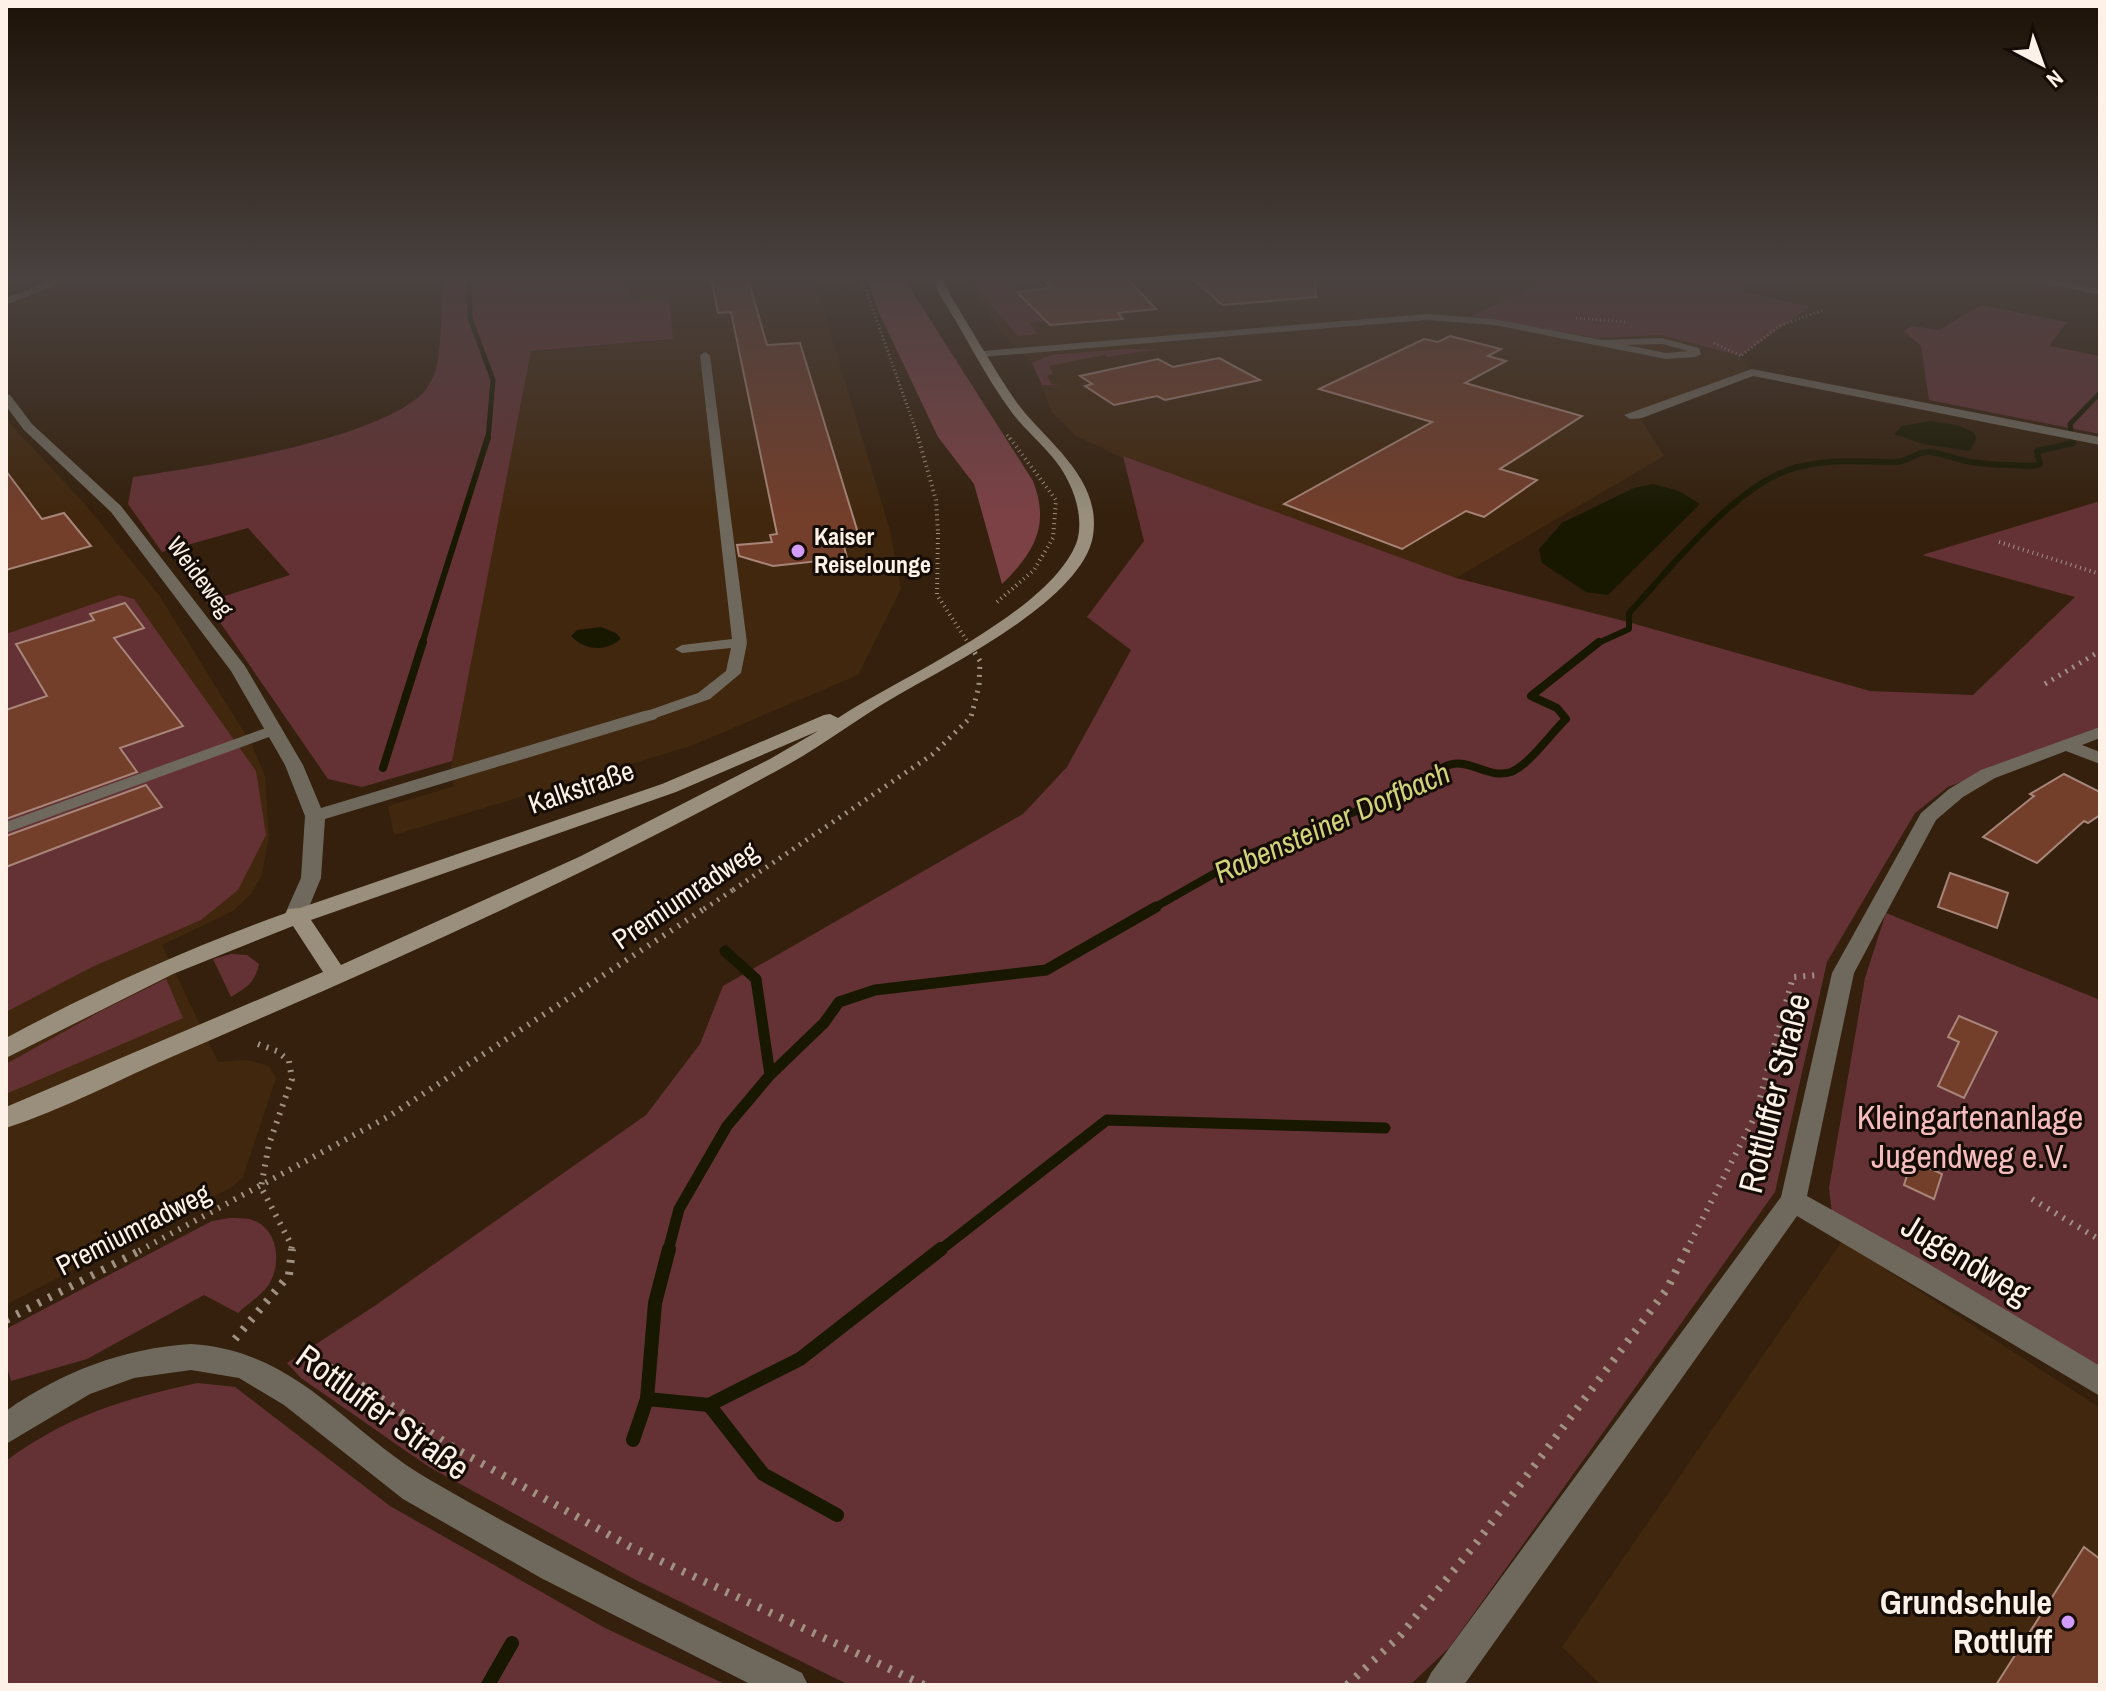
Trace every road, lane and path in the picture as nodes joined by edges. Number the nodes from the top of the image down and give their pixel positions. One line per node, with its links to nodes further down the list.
1 (705, 358): 15 (lane)
2 (890, 358): 33 (path, Premiumradweg, bridge)
3 (985, 358): 19 (main road, Kalkstraße)
4 (1742, 358): 5 (path)
5 (1752, 372): 7 (street); 9 (street)
6 (6, 398): 21 (street, Weideweg)
7 (1630, 415)
8 (1004, 430): 12 (path)
9 (2100, 441)
10 (1999, 542): 11 (path)
11 (2100, 574)
12 (989, 609)
13 (967, 622): 14 (path)
14 (955, 629)
15 (740, 643): 16 (lane); 20 (lane)
16 (682, 649)
17 (2100, 651): 18 (path)
18 (2045, 684)
19 (878, 700): 27 (main road, Kalkstraße); 29 (main road, Kalkstraße)
20 (650, 715): 25 (street)
21 (274, 730): 25 (street, Weideweg); 26 (lane)
22 (2100, 732): 23 (street, Rottluffer Straße)
23 (2066, 745): 24 (street); 28 (street, Rottluffer Straße)
24 (2100, 758)
25 (315, 816): 27 (street, Weideweg)
26 (6, 828)
27 (296, 914): 29 (main road); 31 (main road, Kalkstraße)
28 (1843, 973): 35 (street, Rottluffer Straße); 44 (path)
29 (336, 974): 32 (main road, Kalkstraße)
30 (258, 1044): 33 (path)
31 (6, 1049)
32 (6, 1118)
33 (261, 1187): 37 (path, Premiumradweg); 38 (path)
34 (2032, 1199): 36 (path)
35 (1793, 1201): 40 (street, Jugendweg); 45 (street, Rottluffer Straße)
36 (2100, 1240)
37 (6, 1320)
38 (219, 1358): 39 (street, Rottluffer Straße); 41 (street, Rottluffer Straße)
39 (258, 1368): 42 (street, Rottluffer Straße); 43 (path)
40 (2100, 1382)
41 (6, 1429)
42 (790, 1685)
43 (924, 1685)
44 (1347, 1685)
45 (1443, 1685)

